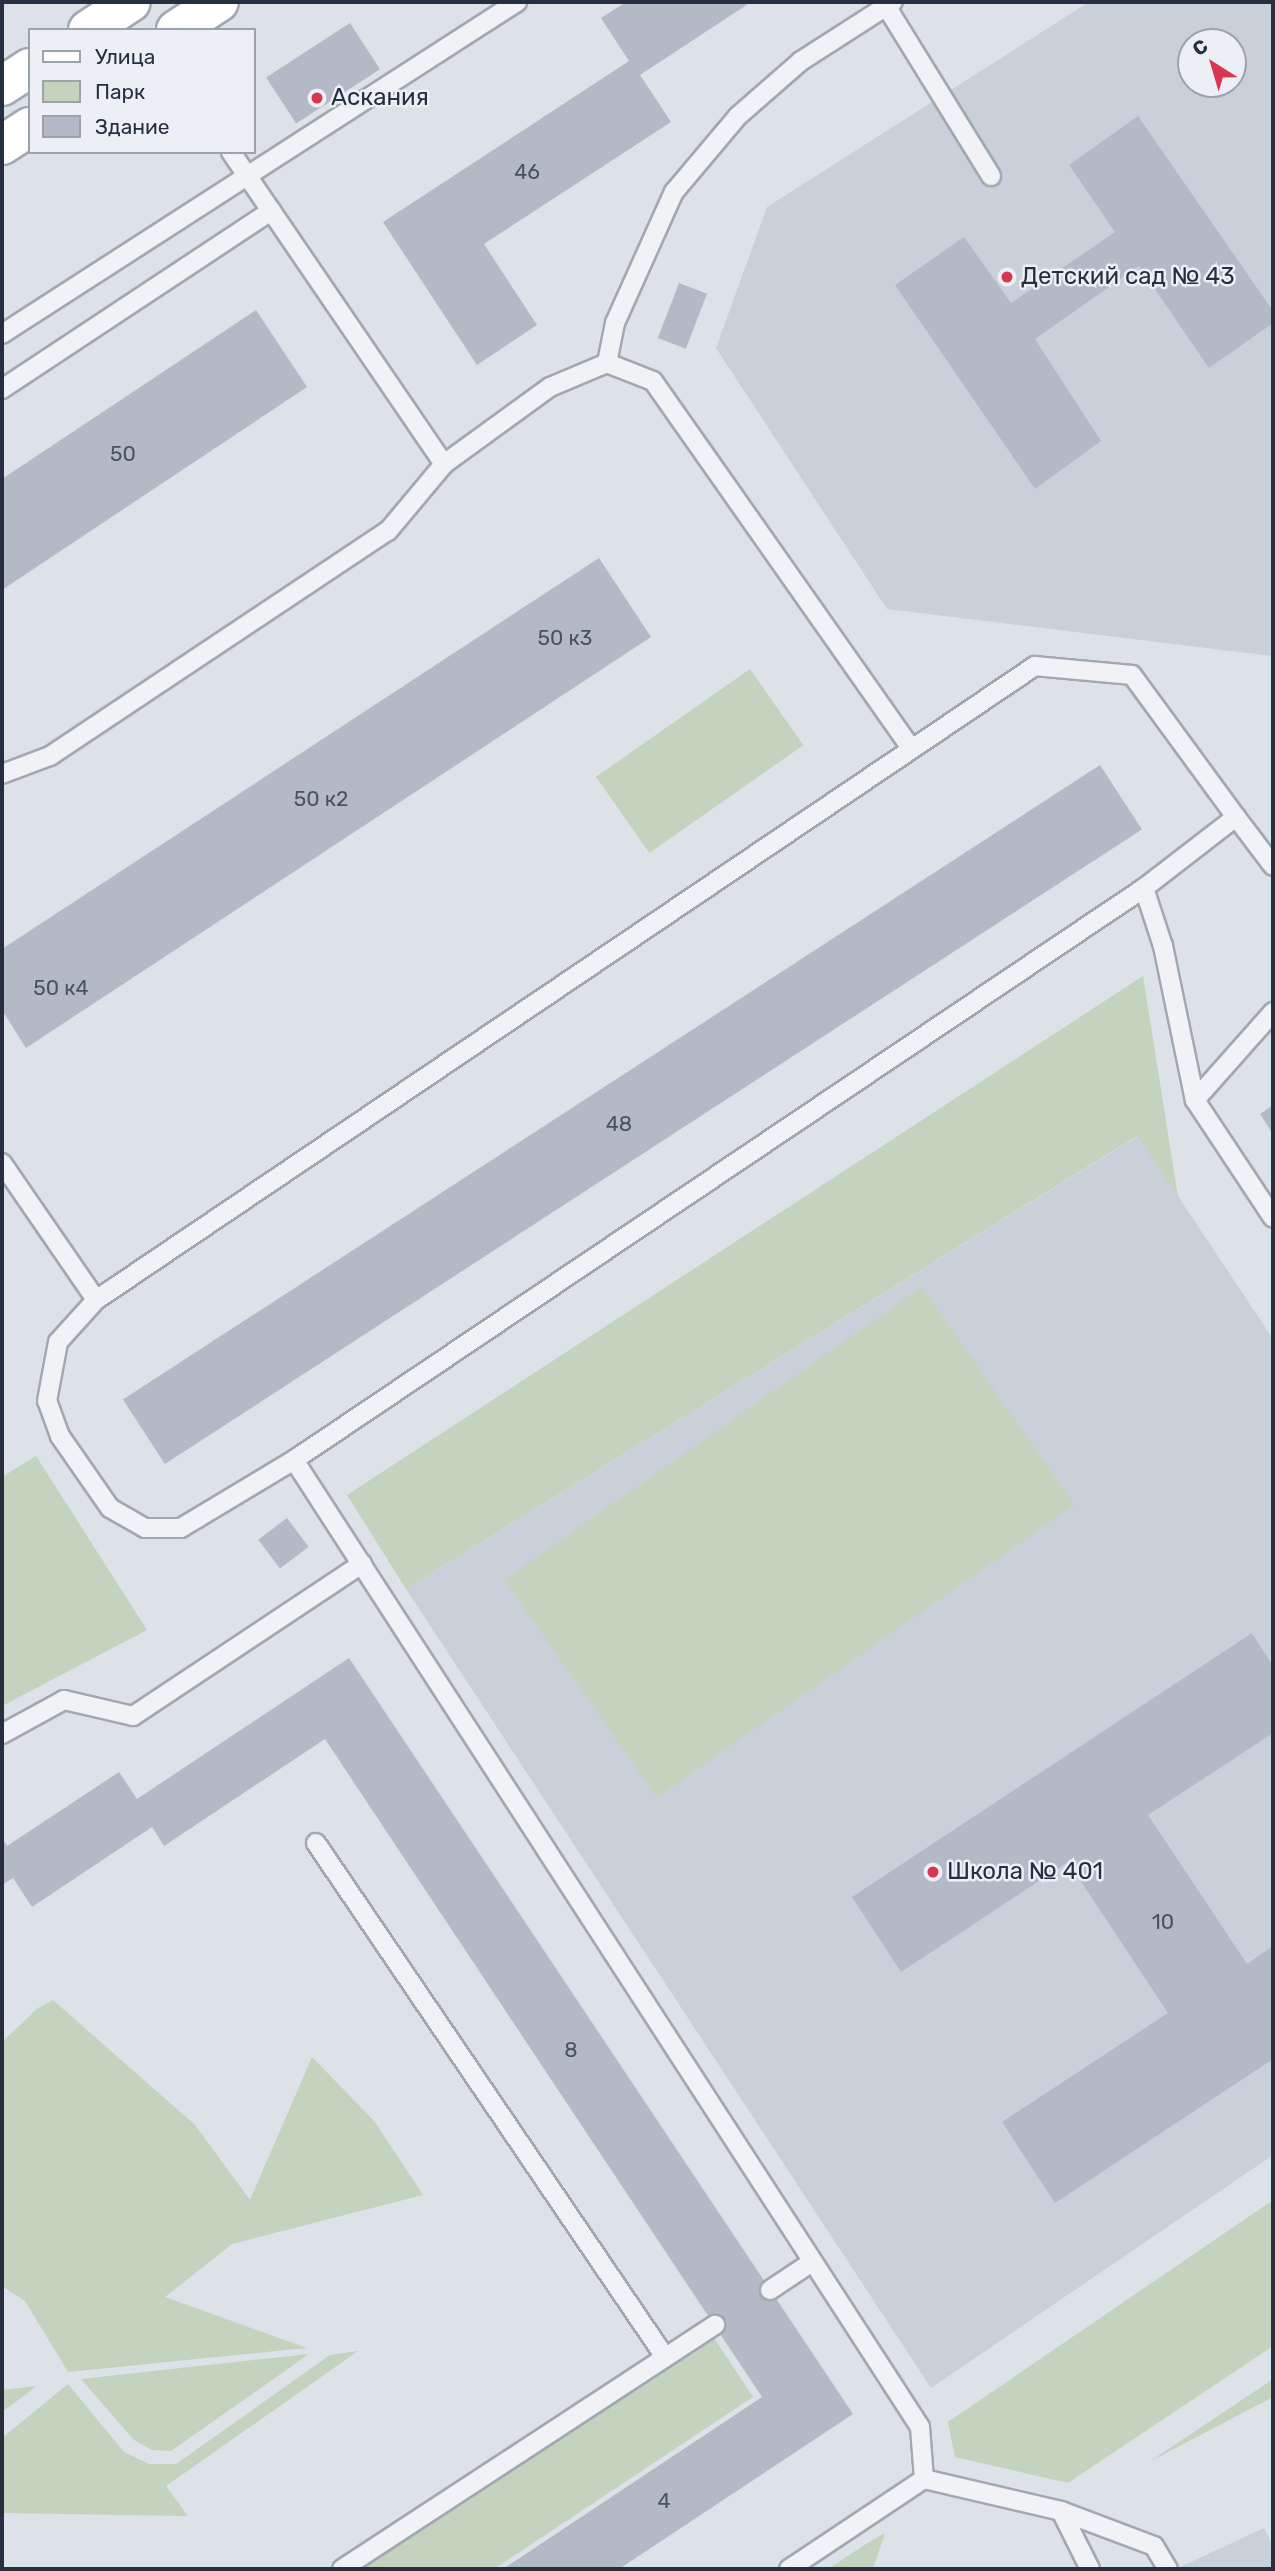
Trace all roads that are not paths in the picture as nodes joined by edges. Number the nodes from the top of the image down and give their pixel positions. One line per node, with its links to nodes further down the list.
1 (131, 2): 5 (main road)
2 (219, 2): 6 (main road)
3 (517, 2): 12 (lane)
4 (890, 4): 13 (lane); 16 (lane)
5 (91, 28)
6 (179, 28)
7 (28, 69): 8 (main road)
8 (2, 86)
9 (28, 128): 10 (main road)
10 (2, 145)
11 (232, 154): 12 (lane)
12 (247, 176): 14 (lane); 15 (lane)
13 (991, 176)
14 (271, 211): 17 (lane); 18 (lane)
15 (2, 334)
16 (607, 363): 18 (lane); 19 (lane)
17 (2, 389)
18 (444, 464): 20 (lane)
19 (910, 747): 21 (lane); 28 (lane)
20 (2, 774)
21 (1236, 817): 22 (lane); 23 (lane)
22 (1273, 866)
23 (1144, 888): 25 (lane); 29 (lane)
24 (1273, 1012): 25 (lane)
25 (1195, 1100): 27 (lane)
26 (2, 1163): 28 (lane)
27 (1273, 1218)
28 (96, 1300): 29 (lane)
29 (294, 1460): 30 (lane)
30 (362, 1564): 31 (lane); 33 (lane)
31 (2, 1734)
32 (316, 1843): 36 (lane)
33 (812, 2262): 34 (lane); 37 (lane)
34 (770, 2291)
35 (715, 2325): 36 (lane)
36 (665, 2357): 39 (lane)
37 (924, 2479): 38 (lane); 40 (lane)
38 (1061, 2511): 41 (lane); 42 (lane)
39 (342, 2569)
40 (789, 2569)
41 (1090, 2569)
42 (1168, 2569)

